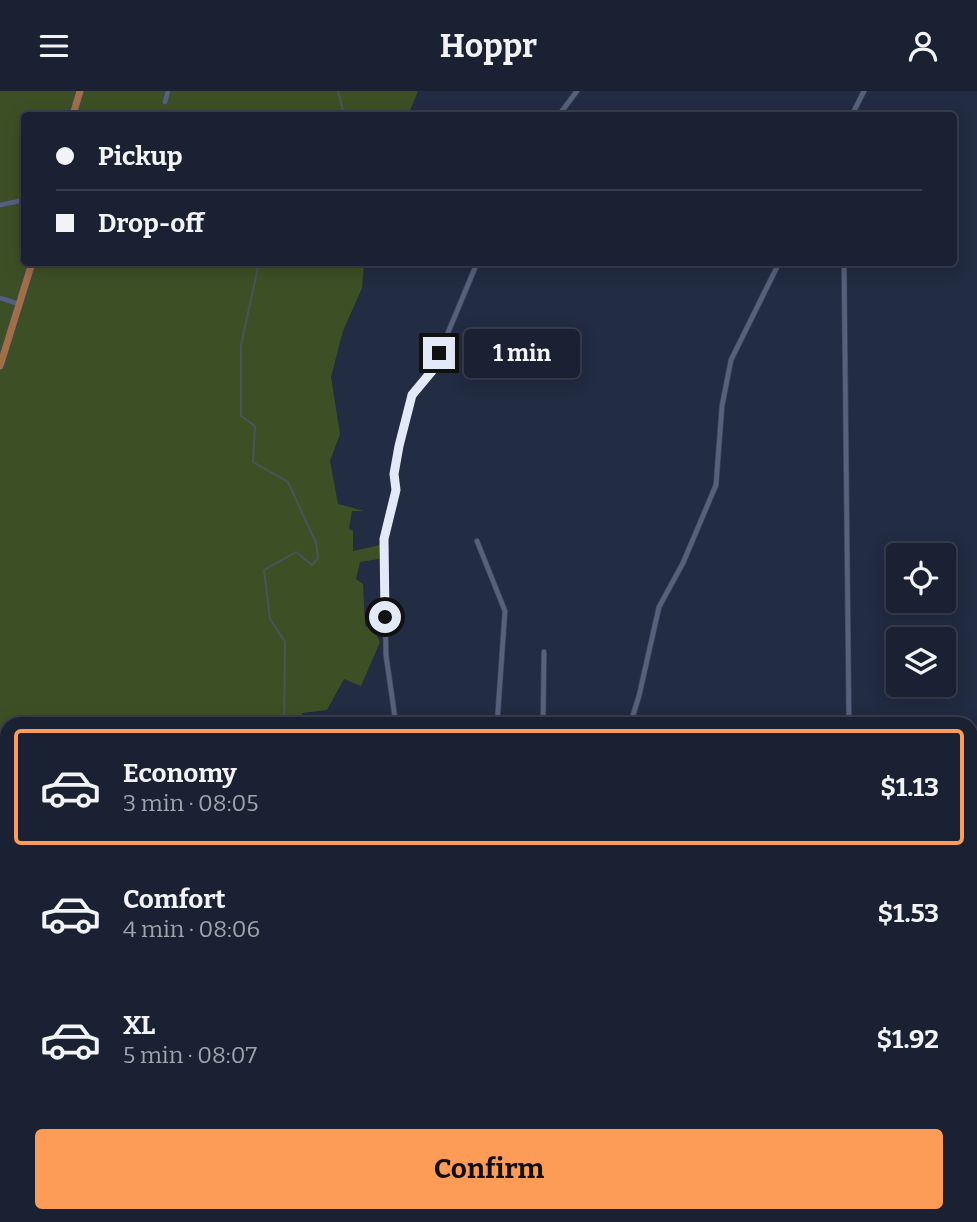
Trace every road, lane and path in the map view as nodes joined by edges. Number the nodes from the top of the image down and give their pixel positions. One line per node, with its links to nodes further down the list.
1 (80, 91): 6 (main road)
2 (168, 91): 5 (street)
3 (577, 91): 7 (street)
4 (864, 91): 8 (street)
5 (165, 101)
6 (74, 112)
7 (561, 112)
8 (854, 112)
9 (21, 201): 10 (street)
10 (0, 205)
11 (32, 266): 16 (main road)
12 (476, 266): 20 (street)
13 (778, 266): 23 (street)
14 (844, 266): 24 (street)
15 (0, 298): 16 (street)
16 (20, 305): 17 (main road)
17 (0, 366)
18 (477, 541): 21 (street)
19 (544, 652): 22 (street)
20 (395, 717)
21 (498, 717)
22 (542, 717)
23 (633, 717)
24 (849, 717)

